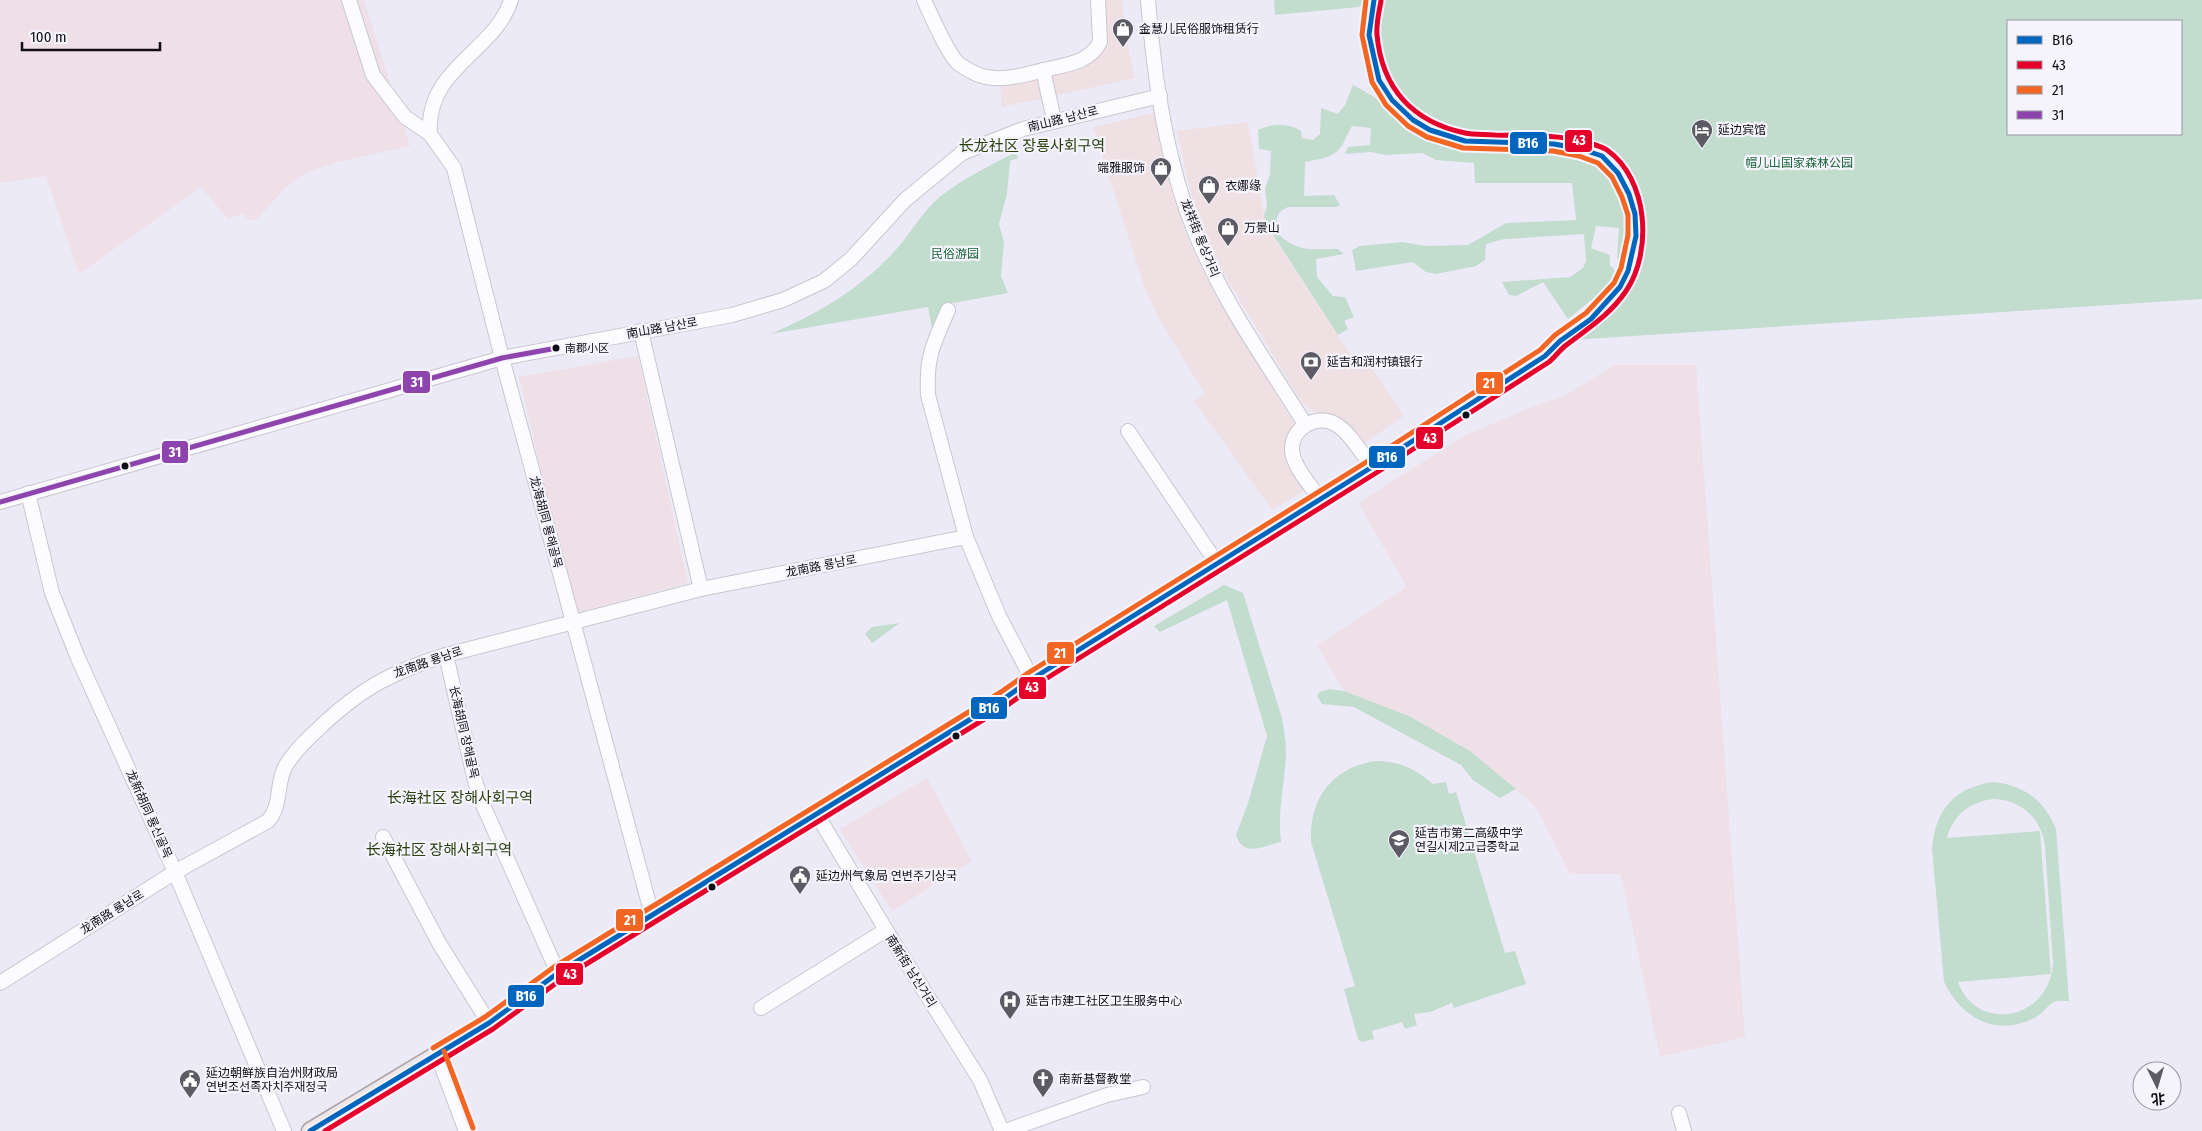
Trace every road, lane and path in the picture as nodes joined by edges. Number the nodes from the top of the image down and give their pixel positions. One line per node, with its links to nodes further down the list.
1 (349, 0): 10 (street, 龙海胡同 룡해골목)
2 (924, 0): 7 (street)
3 (1098, 0): 7 (street)
4 (1148, 0): 8 (street, 龙祥街 룡상거리)
5 (1374, 0): 18 (main road)
6 (512, 1): 9 (street)
7 (1043, 70): 11 (street)
8 (1160, 96): 11 (street, 南山路 남산로); 16 (street, 龙祥街 룡상거리)
9 (437, 97): 10 (street); 12 (street)
10 (405, 116): 12 (street, 龙海胡同 룡해골목)
11 (1054, 120): 14 (street, 南山路 남산로)
12 (430, 134): 15 (street, 龙海胡同 룡해골목)
13 (948, 310): 22 (street)
14 (641, 331): 15 (street, 南山路 남산로); 24 (street)
15 (502, 358): 19 (street, 南山路 남산로); 25 (street, 龙海胡同 룡해골목)
16 (1305, 424): 18 (street); 20 (street)
17 (1128, 431): 23 (street)
18 (1372, 467): 20 (main road)
19 (28, 493): 21 (street, 南山路 남산로); 30 (street, 龙新胡同 룡신골목)
20 (1320, 499): 23 (main road)
21 (0, 502)
22 (966, 537): 24 (street, 龙南路 룡남로); 27 (street)
23 (1216, 562): 27 (main road)
24 (701, 589): 25 (street, 龙南路 룡남로)
25 (572, 621): 26 (street, 龙南路 룡남로); 31 (street, 龙海胡同 룡해골목)
26 (446, 654): 30 (street, 龙南路 룡남로); 33 (street, 长海胡同 장해골목)
27 (1032, 679): 28 (main road)
28 (816, 813): 31 (main road); 32 (street, 南新街 남신거리)
29 (383, 837): 36 (street)
30 (175, 872): 34 (street, 龙南路 룡남로); 40 (street, 龙新胡同 룡신골목)
31 (652, 915): 33 (main road)
32 (886, 930): 35 (street); 43 (street, 南新街 남신거리)
33 (558, 973): 36 (main road)
34 (0, 983)
35 (761, 1008)
36 (489, 1023): 37 (main road)
37 (437, 1054): 41 (main road); 42 (street)
38 (1142, 1086): 43 (street)
39 (1679, 1113): 44 (street)
40 (284, 1131)
41 (310, 1131)
42 (466, 1131)
43 (1003, 1131)
44 (1684, 1131)

